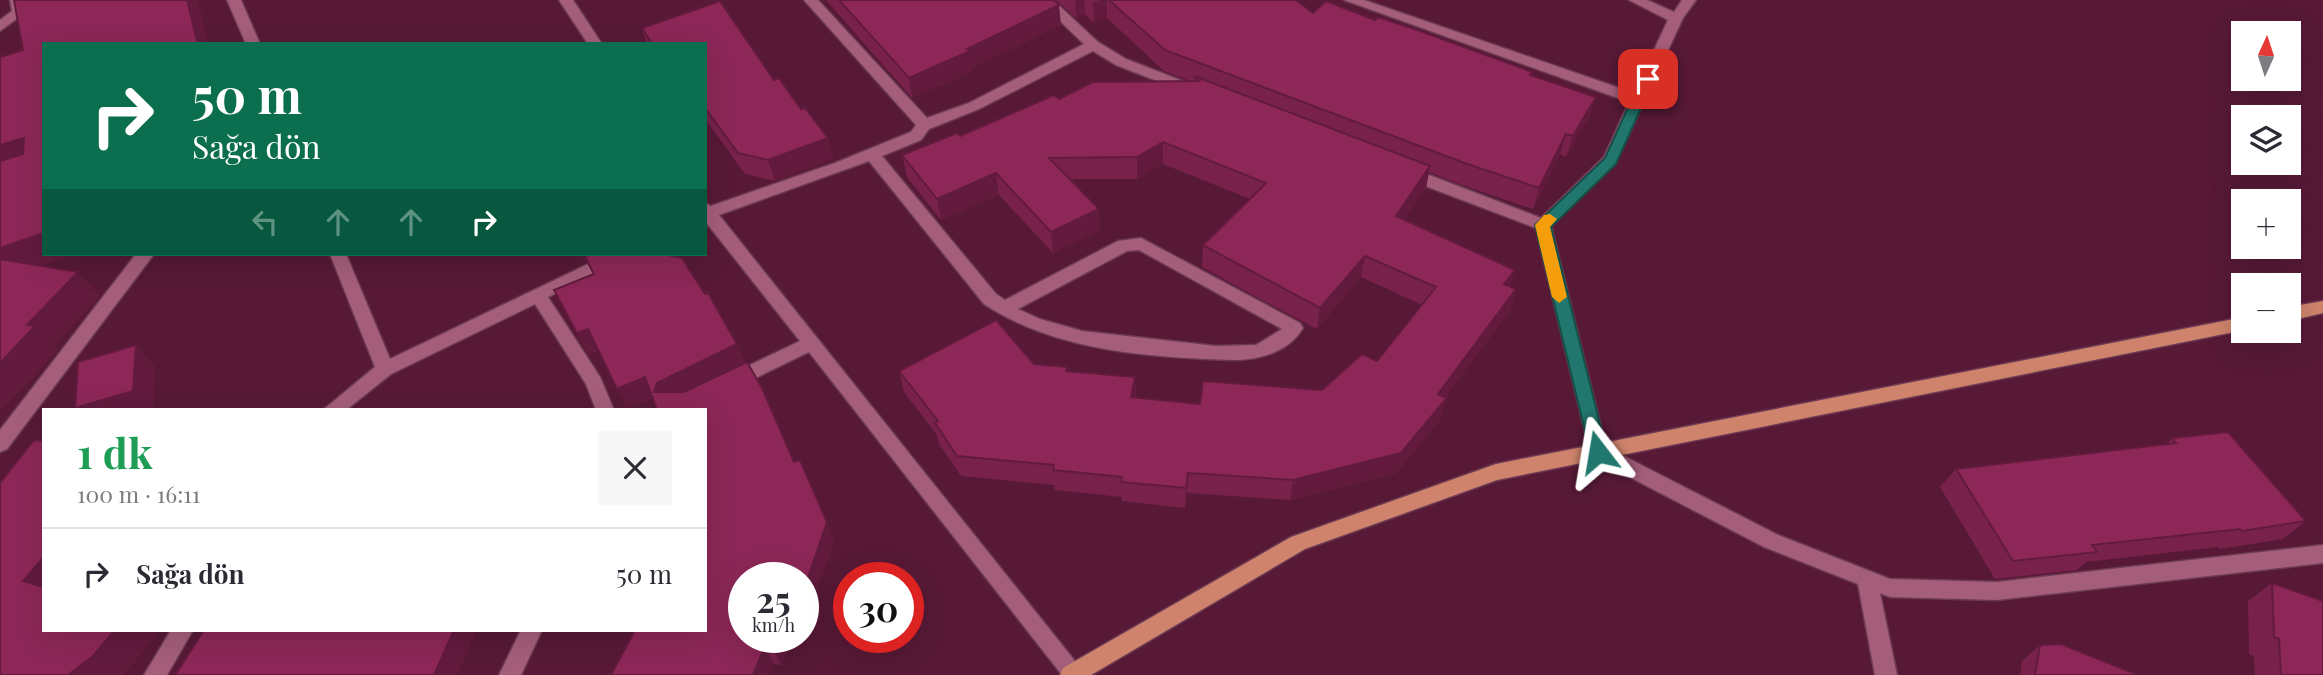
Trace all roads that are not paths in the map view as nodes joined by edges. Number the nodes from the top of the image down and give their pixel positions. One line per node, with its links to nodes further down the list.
1 (17, 0): 10 (street)
2 (234, 0): 11 (street)
3 (565, 0): 12 (street)
4 (811, 0): 16 (street)
5 (1045, 0): 13 (street)
6 (1351, 0): 15 (street)
7 (1636, 0): 9 (street)
8 (1689, 0): 9 (street)
9 (1676, 18): 15 (street)
10 (0, 27)
11 (252, 42)
12 (594, 42)
13 (1093, 45): 14 (street); 16 (street)
14 (1210, 97)
15 (1638, 100): 21 (street)
16 (924, 125): 17 (street)
17 (872, 154): 19 (street); 27 (street)
18 (1389, 166): 21 (street)
19 (707, 212)
20 (707, 213): 30 (street)
21 (1543, 225): 36 (street)
22 (144, 256): 35 (street)
23 (339, 256): 31 (street)
24 (619, 256): 25 (street)
25 (538, 295): 31 (street); 34 (street)
26 (2323, 307): 28 (main road)
27 (1003, 309): 27 (street)
28 (2301, 312)
29 (2231, 326): 36 (main road)
30 (811, 343): 32 (street); 41 (street)
31 (385, 369): 33 (street)
32 (712, 391)
33 (335, 408)
34 (604, 408)
35 (0, 444)
36 (1598, 452): 38 (street); 41 (main road)
37 (2323, 554): 38 (street)
38 (1867, 579): 44 (street)
39 (182, 632): 42 (street)
40 (531, 632): 43 (street)
41 (1073, 674)
42 (155, 675)
43 (510, 675)
44 (1886, 675)

